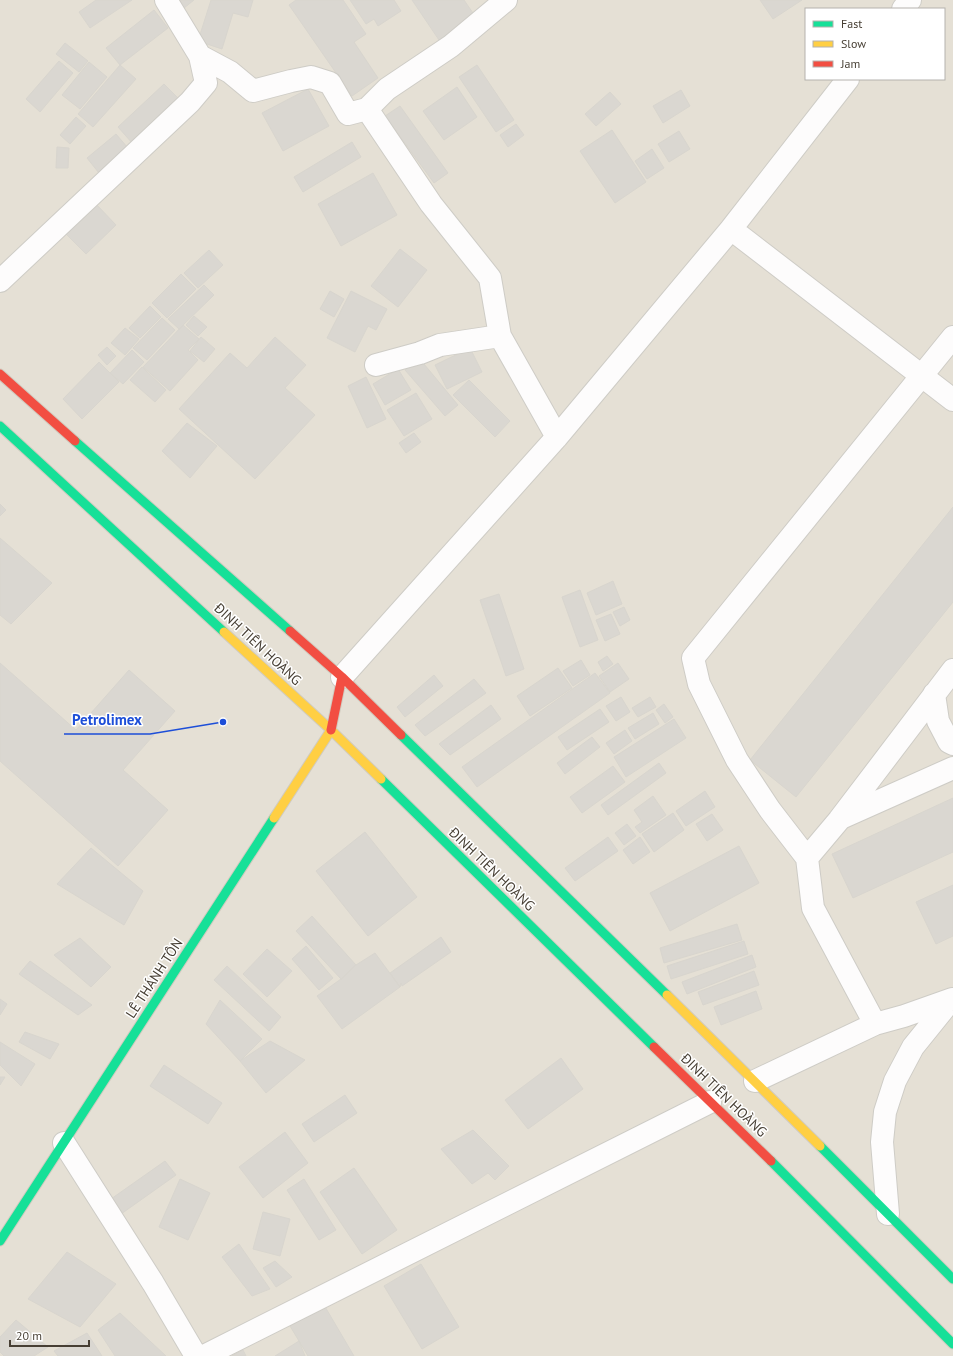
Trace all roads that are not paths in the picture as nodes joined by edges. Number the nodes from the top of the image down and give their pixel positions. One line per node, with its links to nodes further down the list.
1 (166, 0): 7 (street)
2 (506, 0): 9 (street)
3 (894, 0): 5 (street)
4 (910, 0): 6 (street)
5 (901, 8)
6 (903, 8)
7 (200, 56): 9 (street); 11 (street)
8 (847, 80): 10 (street)
9 (367, 109): 12 (street)
10 (731, 229): 16 (street); 19 (street)
11 (0, 281)
12 (500, 336): 14 (street); 19 (street)
13 (953, 337): 16 (street)
14 (376, 365)
15 (0, 374): 21 (main road)
16 (922, 377): 17 (street); 27 (street)
17 (953, 400)
18 (0, 426): 23 (main road, ĐINH TIÊN HOÀNG)
19 (557, 437): 21 (street)
20 (953, 670): 22 (street)
21 (342, 677): 23 (main road); 30 (main road)
22 (934, 694): 24 (street); 26 (street)
23 (331, 730): 31 (main road, ĐINH TIÊN HOÀNG); 32 (main road, LÊ THÁNH TÔN)
24 (953, 744)
25 (953, 768): 26 (street)
26 (838, 820): 27 (street)
27 (807, 858): 29 (street)
28 (952, 999): 29 (street); 33 (street)
29 (875, 1024): 30 (street)
30 (756, 1081): 33 (main road)
31 (710, 1102): 36 (main road, ĐINH TIÊN HOÀNG); 38 (street)
32 (64, 1143): 34 (main road, LÊ THÁNH TÔN); 37 (street)
33 (888, 1214): 35 (main road)
34 (0, 1241)
35 (953, 1280)
36 (953, 1344)
37 (196, 1356)
38 (204, 1356)

